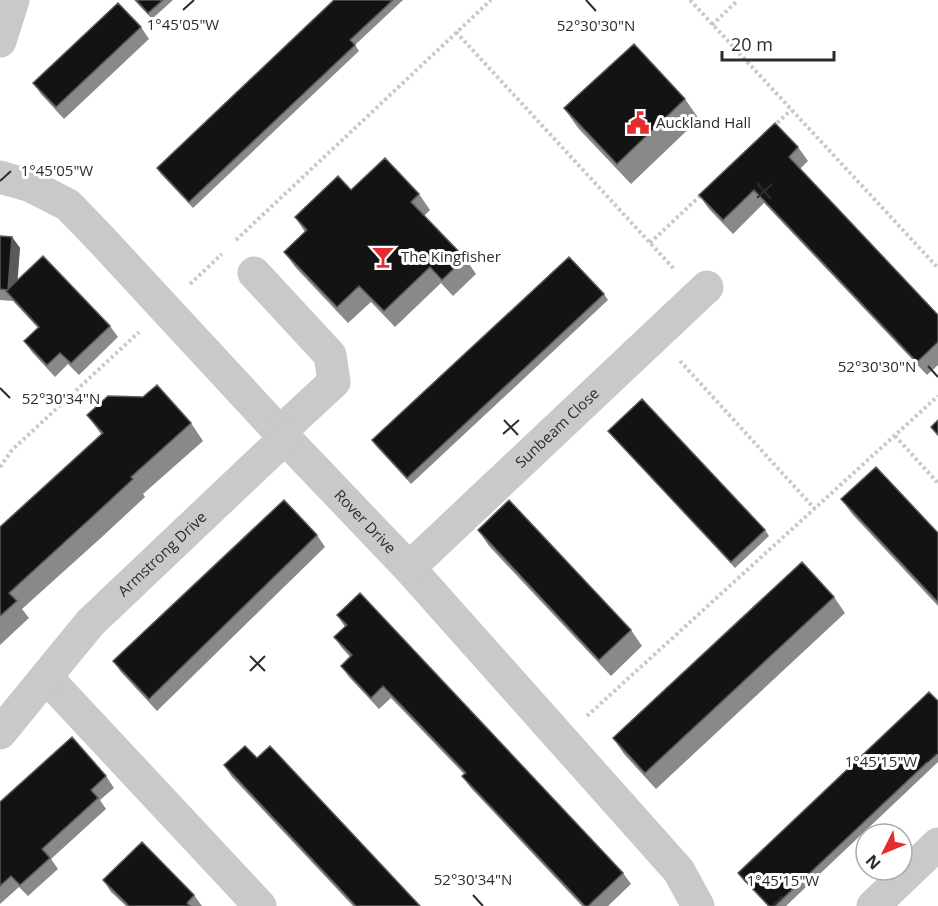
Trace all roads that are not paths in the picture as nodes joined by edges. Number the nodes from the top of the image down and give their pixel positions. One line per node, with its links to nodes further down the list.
1 (13, 0): 2 (street)
2 (0, 41)
3 (0, 177): 6 (street, Rover Drive)
4 (254, 273): 6 (street, Armstrong Drive)
5 (702, 291): 7 (street, Sunbeam Close)
6 (283, 435): 7 (street, Rover Drive); 8 (street, Armstrong Drive)
7 (410, 568): 12 (street, Rover Drive)
8 (47, 678): 9 (street, Armstrong Drive); 11 (street)
9 (0, 734)
10 (938, 844): 13 (street)
11 (260, 906)
12 (698, 906)
13 (873, 906)

